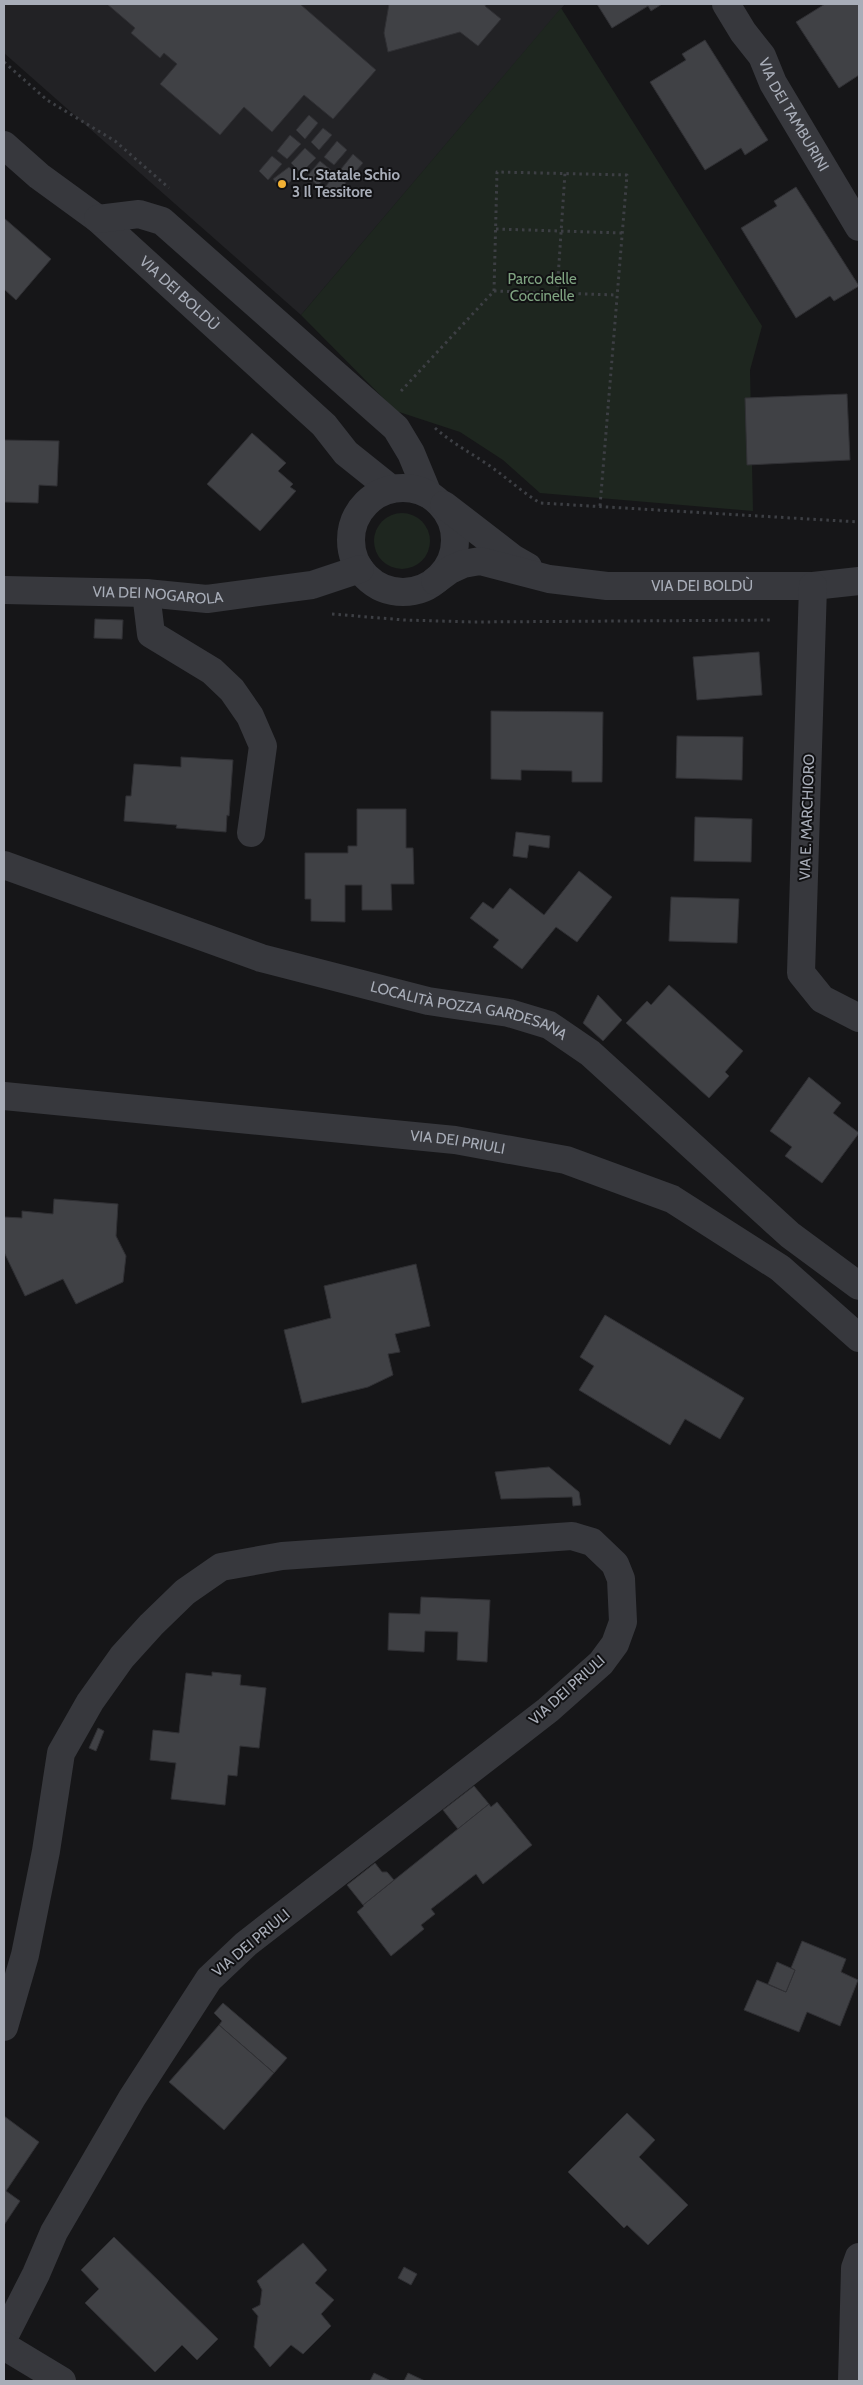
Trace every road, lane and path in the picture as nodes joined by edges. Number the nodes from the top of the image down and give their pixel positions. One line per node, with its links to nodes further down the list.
1 (726, 4): 7 (street, VIA DEI TAMBURINI)
2 (4, 62): 5 (path)
3 (4, 145): 6 (street, VIA DEI BOLDÙ)
4 (564, 173): 8 (path); 9 (path); 10 (path)
5 (174, 192)
6 (98, 219): 16 (street, VIA DEI BOLDÙ); 18 (street)
7 (859, 227)
8 (496, 229): 9 (path); 11 (path)
9 (561, 231): 10 (path); 12 (path)
10 (622, 233): 13 (path)
11 (494, 291): 12 (path); 14 (path)
12 (557, 293): 13 (path)
13 (617, 295): 19 (path)
14 (397, 395)
15 (431, 425): 19 (path)
16 (346, 453): 17 (street, VIA DEI BOLDÙ); 20 (street, VIA DEI BOLDÙ)
17 (391, 489): 18 (street, VIA DEI BOLDÙ); 20 (street)
18 (432, 496): 24 (street, VIA DEI BOLDÙ); 25 (street)
19 (600, 506): 21 (path)
20 (362, 509): 22 (street)
21 (859, 522)
22 (351, 539): 23 (street); 27 (street)
23 (360, 569): 25 (street, VIA DEI BOLDÙ); 27 (street, VIA DEI NOGAROLA)
24 (549, 579): 25 (street, VIA DEI BOLDÙ); 28 (street, VIA DEI BOLDÙ)
25 (436, 581)
26 (858, 581): 28 (street, VIA DEI BOLDÙ)
27 (312, 584): 30 (street, VIA DEI NOGAROLA)
28 (813, 586): 32 (street, VIA E. MARCHIORO)
29 (4, 590): 30 (street, VIA DEI NOGAROLA)
30 (146, 593): 33 (street)
31 (326, 613): 32 (path)
32 (814, 615): 35 (street, VIA E. MARCHIORO)
33 (251, 833)
34 (4, 865): 37 (street, LOCALITÀ POZZA GARDESANA)
35 (859, 1018)
36 (4, 1096): 38 (street, VIA DEI PRIULI)
37 (859, 1286)
38 (859, 1338)
39 (4, 2027): 41 (street, VIA DEI PRIULI)
40 (859, 2257): 44 (street)
41 (4, 2337)
42 (4, 2346): 43 (street)
43 (62, 2381)
44 (852, 2381)

